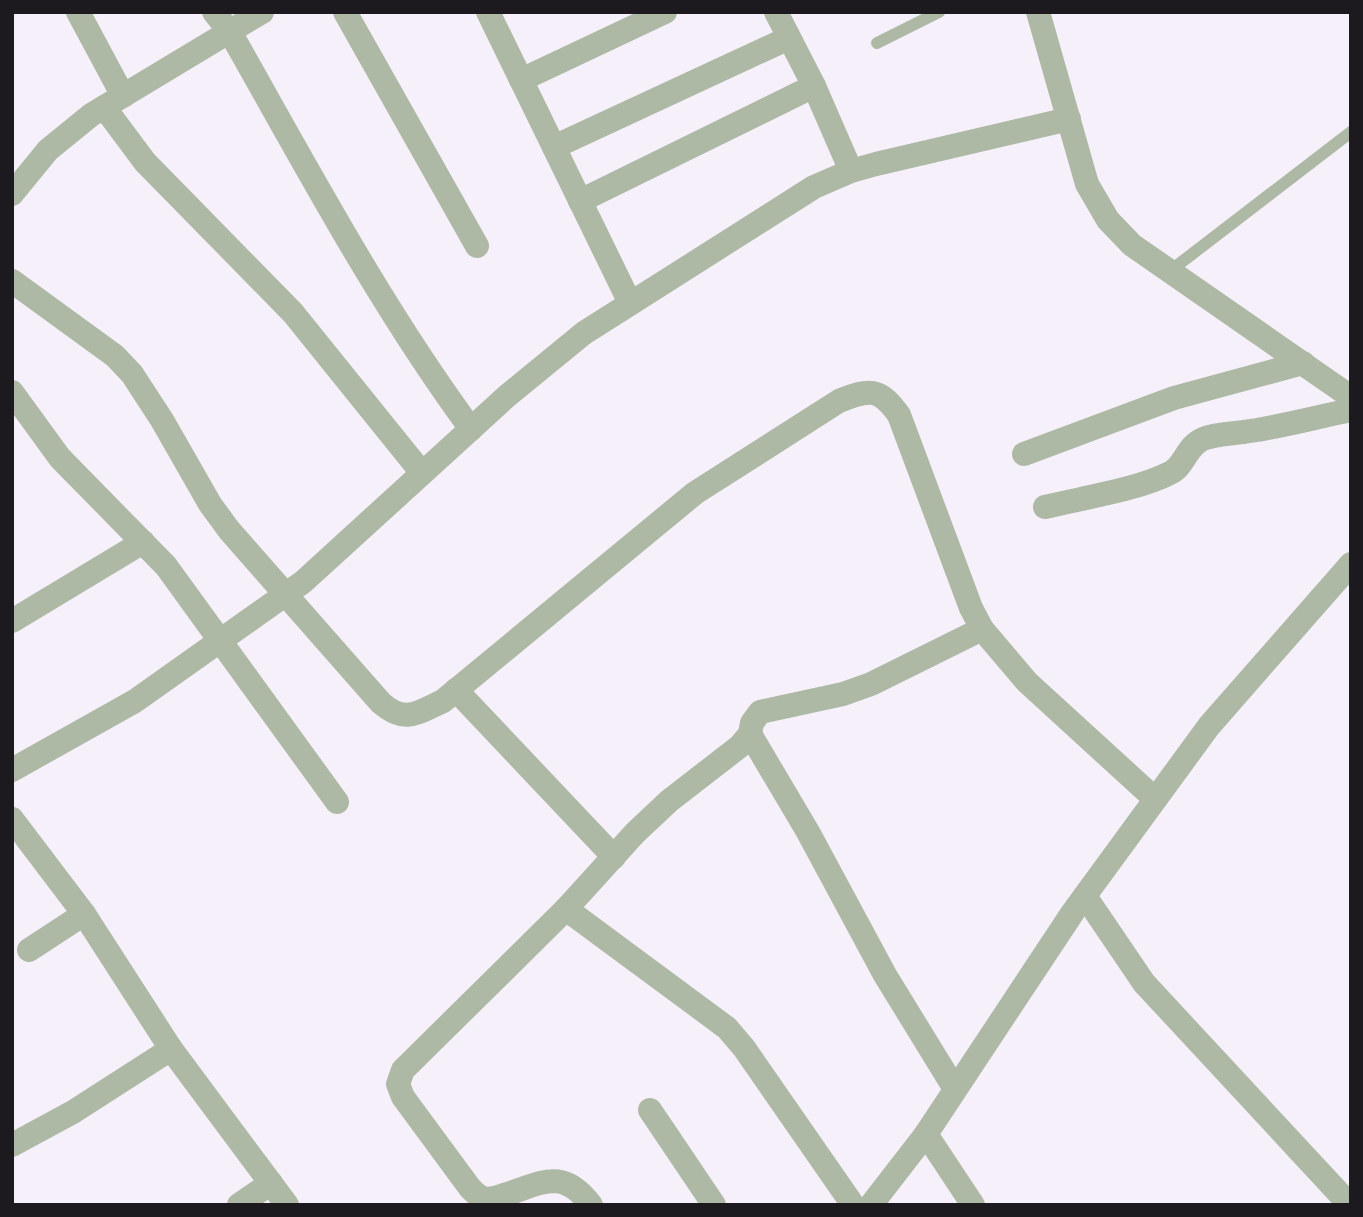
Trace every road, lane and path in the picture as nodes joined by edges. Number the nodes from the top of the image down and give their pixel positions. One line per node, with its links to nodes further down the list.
1 (78, 12): 14 (street)
2 (262, 12): 9 (street)
3 (345, 12): 21 (street)
4 (488, 12): 12 (street)
5 (665, 12): 12 (street)
6 (776, 12): 10 (street)
7 (939, 12): 11 (lane)
8 (1038, 12): 15 (street)
9 (222, 22): 14 (street); 29 (street)
10 (789, 38): 13 (street); 17 (street)
11 (877, 43)
12 (521, 80): 17 (street)
13 (814, 86): 18 (street); 20 (street)
14 (113, 102): 19 (street); 31 (street)
15 (1069, 119): 18 (street); 22 (street)
16 (1351, 132): 22 (lane)
17 (554, 147): 20 (street)
18 (851, 171): 24 (street)
19 (12, 194)
20 (580, 201): 24 (street)
21 (477, 246)
22 (1170, 271): 25 (street)
23 (12, 281): 35 (street)
24 (631, 303): 29 (street)
25 (1303, 363): 27 (street); 30 (street)
26 (12, 392): 33 (street)
27 (1351, 397)
28 (1351, 410): 32 (street)
29 (471, 429): 31 (street)
30 (1024, 454)
31 (422, 473): 35 (street)
32 (1045, 508)
33 (143, 542): 36 (street); 38 (street)
34 (1351, 564): 42 (street)
35 (287, 594): 38 (street); 39 (street)
36 (12, 621)
37 (982, 629): 39 (street); 40 (street); 42 (street)
38 (222, 640): 41 (street); 43 (street)
39 (456, 690): 45 (street)
40 (751, 734): 45 (street); 51 (street)
41 (12, 770)
42 (1155, 799): 46 (street)
43 (337, 802)
44 (12, 819): 48 (street)
45 (614, 857): 47 (street)
46 (1085, 896): 51 (street); 63 (street)
47 (566, 909): 58 (street); 60 (street)
48 (83, 914): 49 (street); 50 (street)
49 (29, 950)
50 (171, 1049): 54 (street); 55 (street)
51 (955, 1090): 53 (street)
52 (650, 1110): 59 (street)
53 (926, 1134): 61 (street); 62 (street)
54 (12, 1145)
55 (271, 1183): 56 (street); 57 (street)
56 (239, 1205)
57 (287, 1205)
58 (591, 1205)
59 (715, 1205)
60 (853, 1205)
61 (871, 1205)
62 (973, 1205)
63 (1350, 1205)

